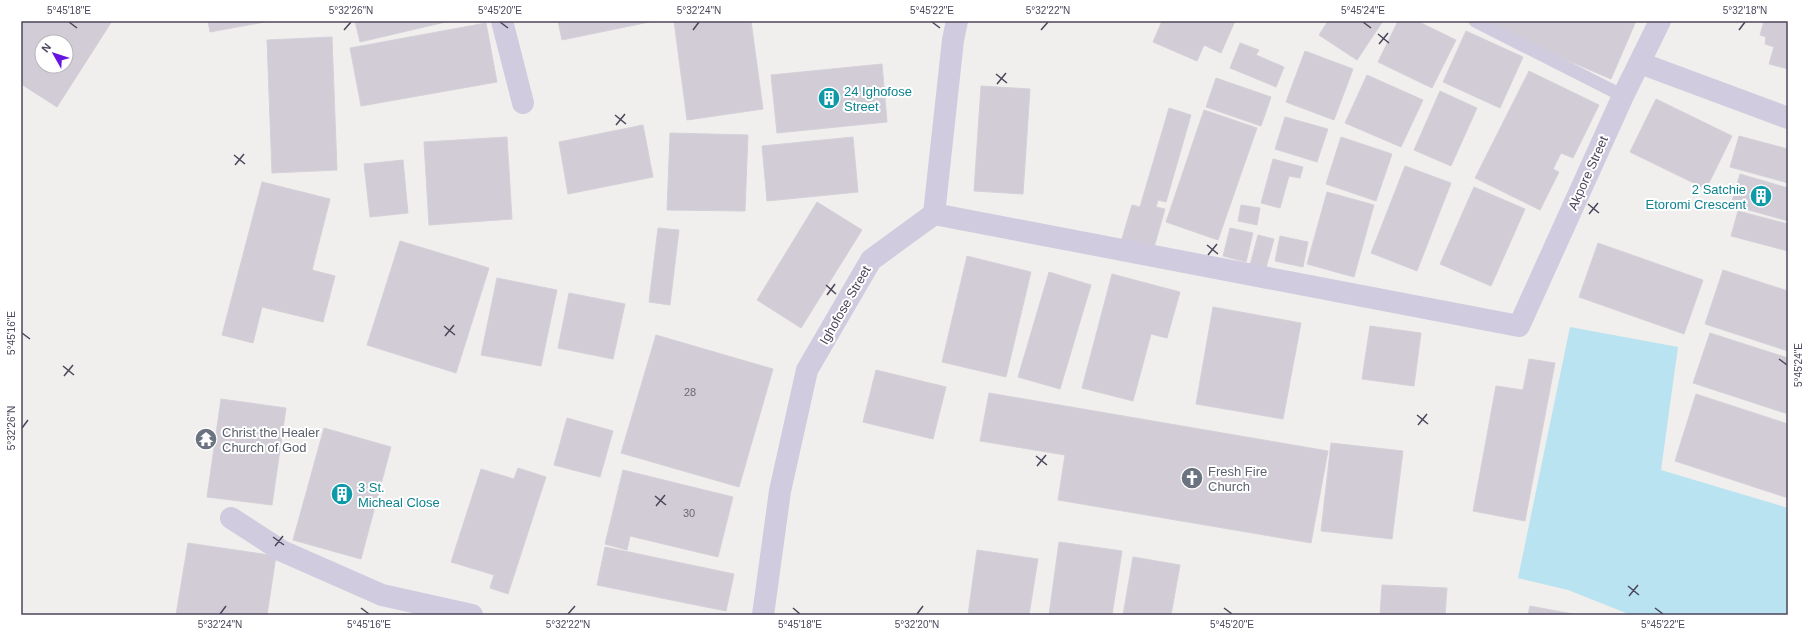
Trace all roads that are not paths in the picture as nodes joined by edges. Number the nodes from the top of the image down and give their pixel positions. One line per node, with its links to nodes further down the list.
1 (502, 21): 8 (street)
2 (939, 21): 5 (street)
3 (1475, 21): 7 (lane)
4 (1660, 21): 6 (street, Akpore Street)
5 (955, 31): 10 (street)
6 (1640, 63): 7 (street, Akpore Street); 9 (street)
7 (1623, 96): 10 (street, Akpore Street)
8 (522, 103)
9 (1788, 118)
10 (934, 214): 13 (street, Ighofose Street)
11 (231, 518): 12 (street)
12 (472, 615)
13 (763, 615)

